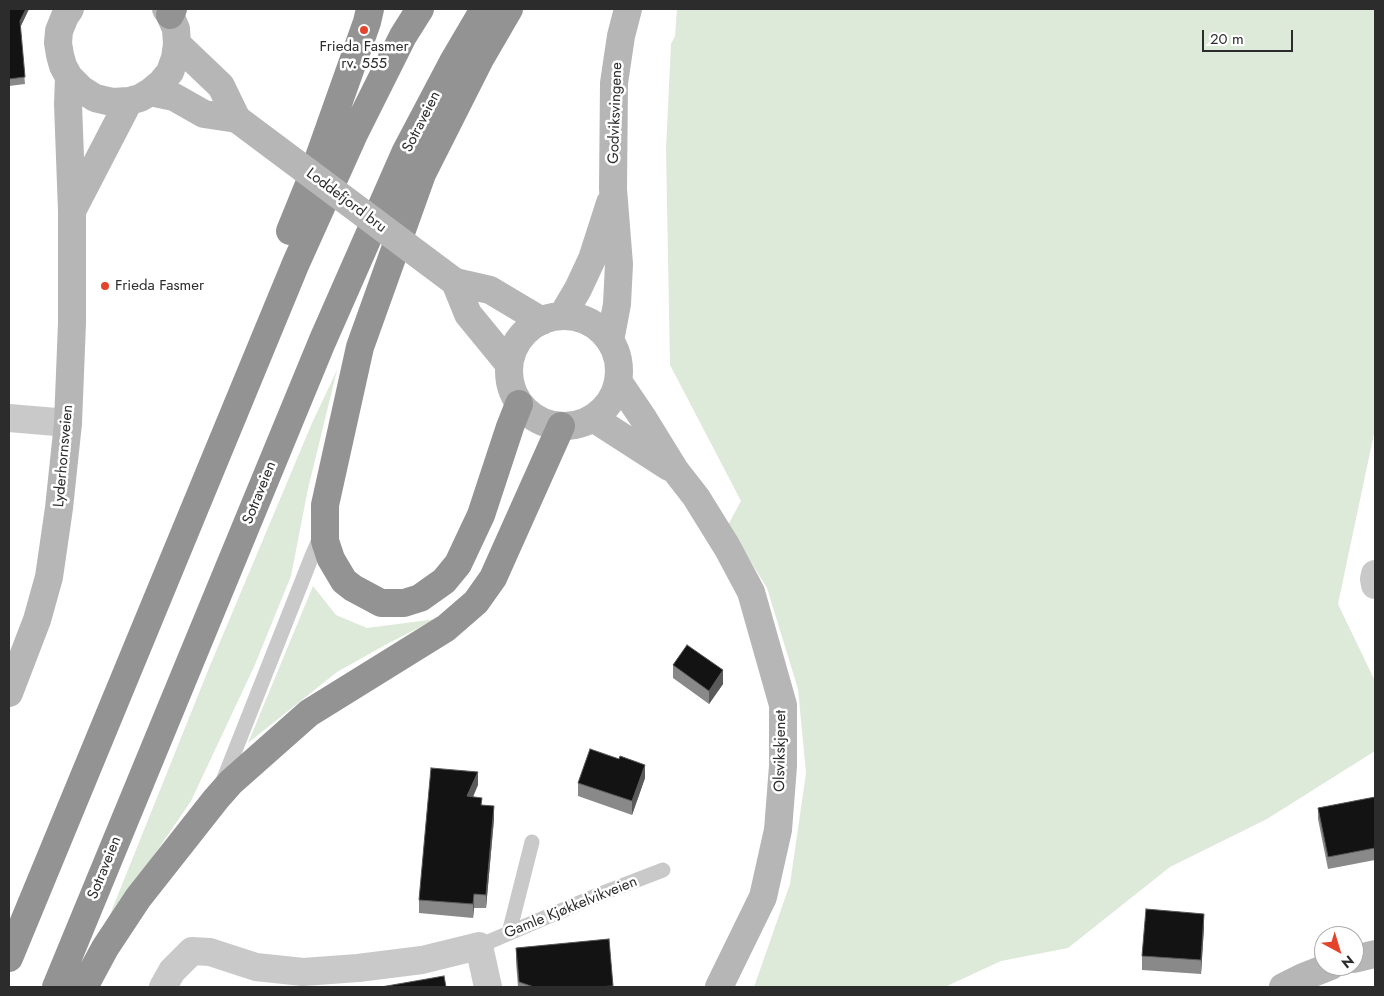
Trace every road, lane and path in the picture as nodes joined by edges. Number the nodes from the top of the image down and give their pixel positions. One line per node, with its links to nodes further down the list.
1 (70, 9): 9 (main road)
2 (370, 9): 27 (highway)
3 (420, 9): 27 (highway)
4 (484, 9): 37 (highway, Sotraveien)
5 (509, 9): 25 (highway)
6 (628, 9): 12 (main road, Godviksvingene)
7 (170, 11): 8 (main road)
8 (177, 44): 10 (main road, Lyderhornsveien); 11 (main road)
9 (69, 77): 10 (main road); 13 (main road, Lyderhornsveien)
10 (139, 97): 11 (main road); 13 (main road, Lyderhornsveien)
11 (237, 119): 14 (main road, Loddefjord bru, bridge)
12 (613, 189): 15 (main road, Godviksvingene); 16 (main road, Godviksvingene)
13 (72, 211): 22 (main road, Lyderhornsveien)
14 (455, 282): 15 (main road); 17 (main road)
15 (552, 319): 16 (main road); 17 (main road)
16 (610, 341): 18 (main road)
17 (509, 364): 19 (main road)
18 (618, 381): 21 (main road); 24 (main road, Olsvikskjenet)
19 (519, 404): 23 (main road); 25 (highway)
20 (9, 418): 22 (street)
21 (593, 418): 23 (main road); 24 (main road, Olsvikskjenet)
22 (68, 423): 29 (main road, Lyderhornsveien)
23 (561, 426): 30 (highway)
24 (675, 470): 41 (main road, Olsvikskjenet)
25 (324, 528): 30 (lane)
26 (1375, 574): 28 (street)
27 (166, 576): 35 (highway)
28 (1375, 585)
29 (9, 693)
30 (216, 799): 38 (highway)
31 (532, 842): 33 (lane)
32 (663, 870): 33 (lane, Gamle Kjøkkelvikveien)
33 (509, 933): 34 (lane, Gamle Kjøkkelvikveien)
34 (479, 946): 39 (street, Gamle Kjøkkelvikveien); 40 (street)
35 (9, 958)
36 (1314, 972): 42 (main road)
37 (56, 987)
38 (84, 987)
39 (163, 987)
40 (488, 987)
41 (719, 987)
42 (1283, 987)

